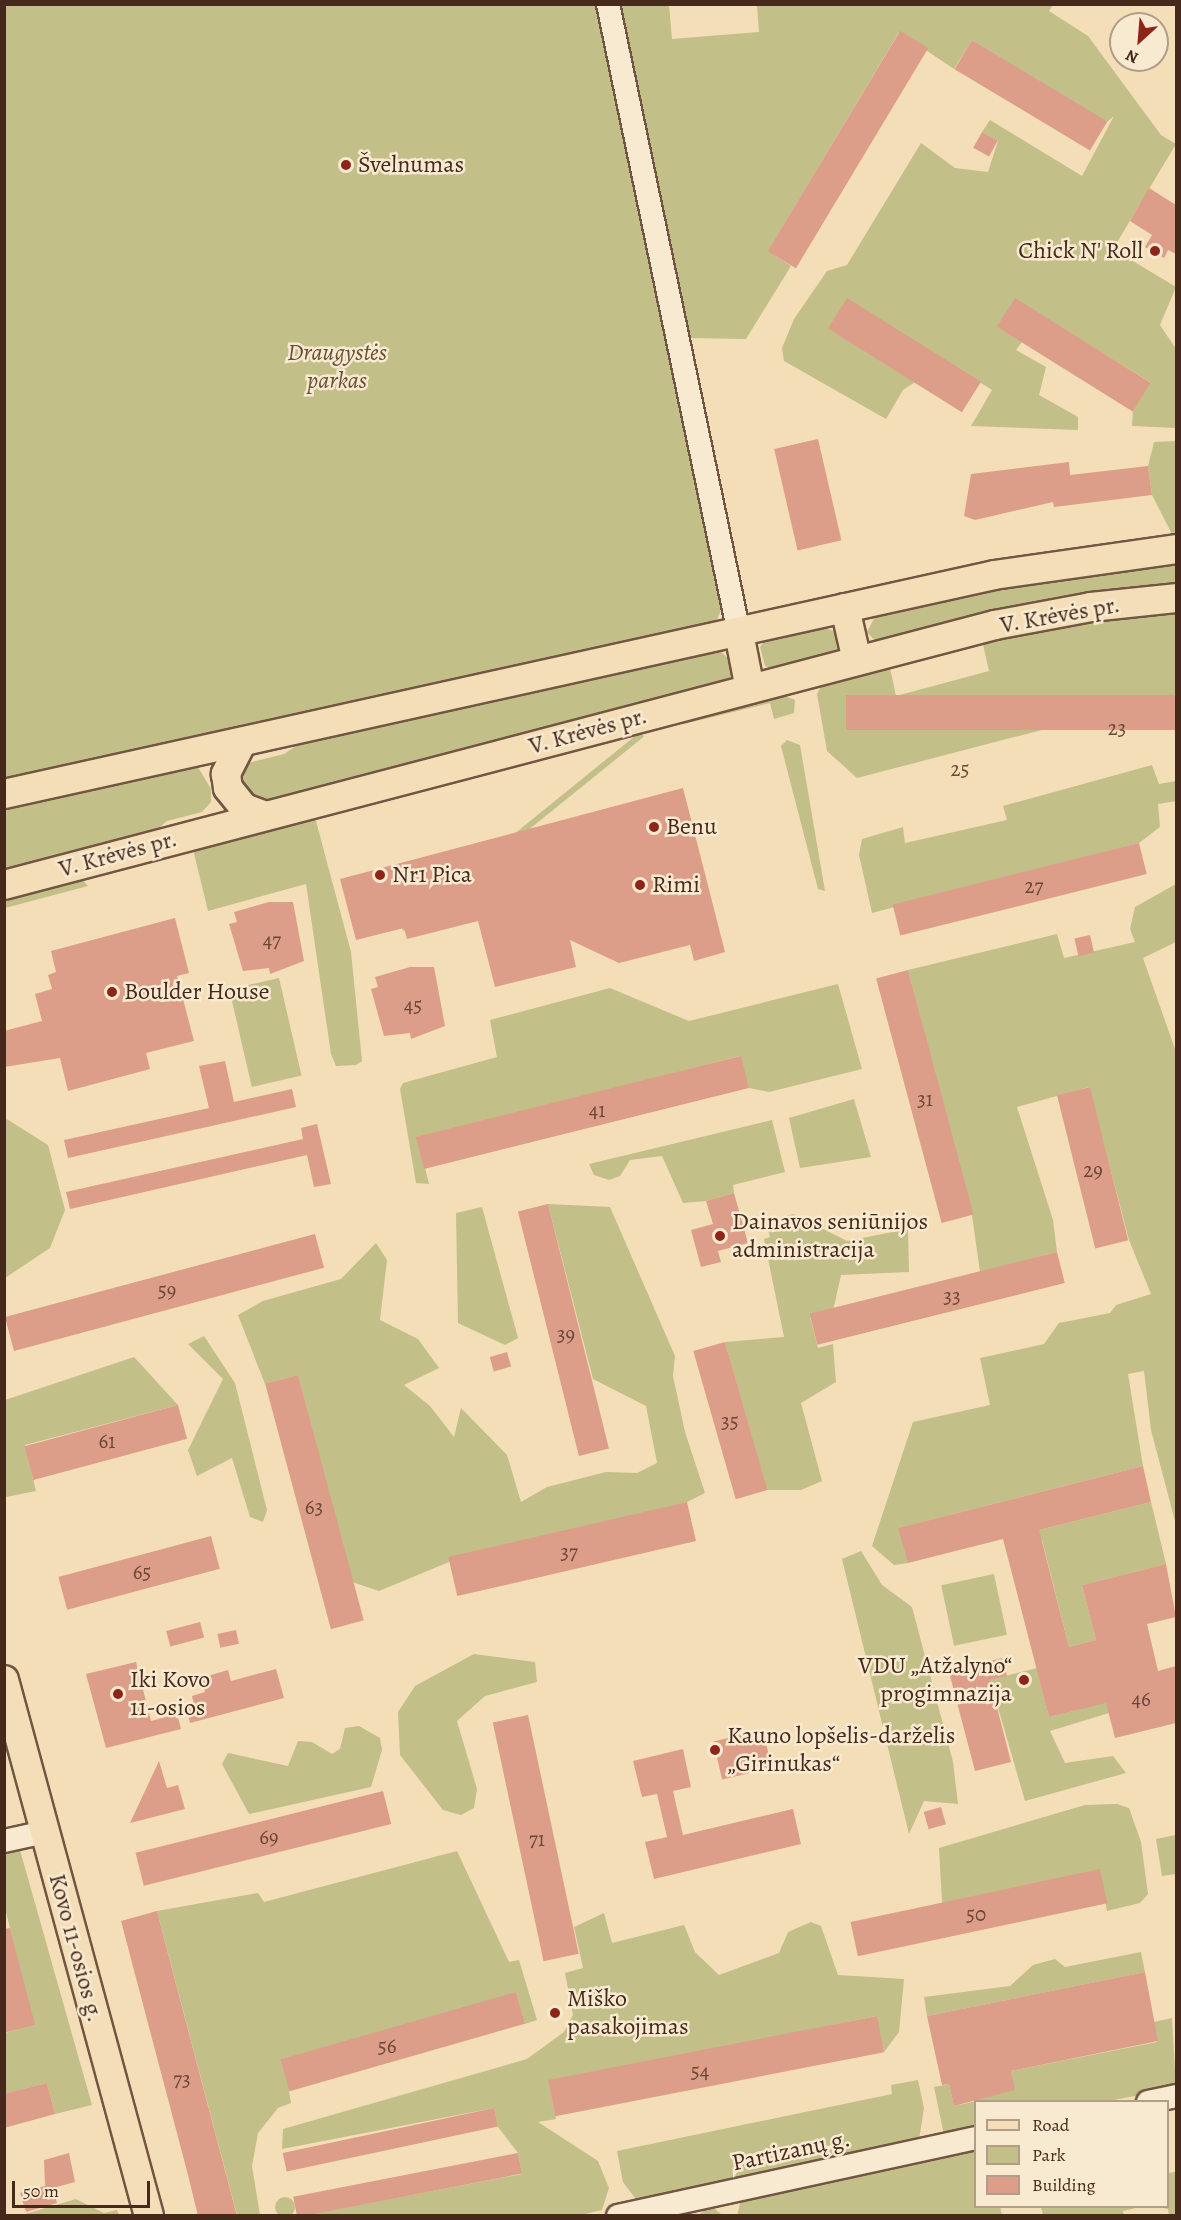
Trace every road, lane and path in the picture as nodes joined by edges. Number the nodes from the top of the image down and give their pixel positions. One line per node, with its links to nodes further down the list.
1 (608, 4): 5 (street)
2 (1176, 549): 4 (main road, V. Krėvės pr.)
3 (1176, 598): 6 (main road, V. Krėvės pr.)
4 (845, 608): 5 (main road, V. Krėvės pr.); 6 (main road)
5 (739, 633): 7 (main road); 8 (main road, V. Krėvės pr.)
6 (857, 661): 7 (main road, V. Krėvės pr.)
7 (750, 689): 11 (main road, V. Krėvės pr.)
8 (242, 742): 9 (main road, V. Krėvės pr.); 11 (main road)
9 (189, 753): 10 (main road, V. Krėvės pr.); 12 (main road)
10 (4, 794)
11 (262, 815): 12 (main road, V. Krėvės pr.)
12 (203, 831): 13 (main road, V. Krėvės pr.)
13 (4, 885)
14 (4, 1680): 15 (main road, Kovo 11-osios g.)
15 (45, 1832): 16 (street); 20 (main road, Kovo 11-osios g.)
16 (4, 1841)
17 (1176, 2096): 18 (street)
18 (1157, 2100)
19 (974, 2138): 21 (street, Partizanų g.)
20 (149, 2216)
21 (618, 2216)

